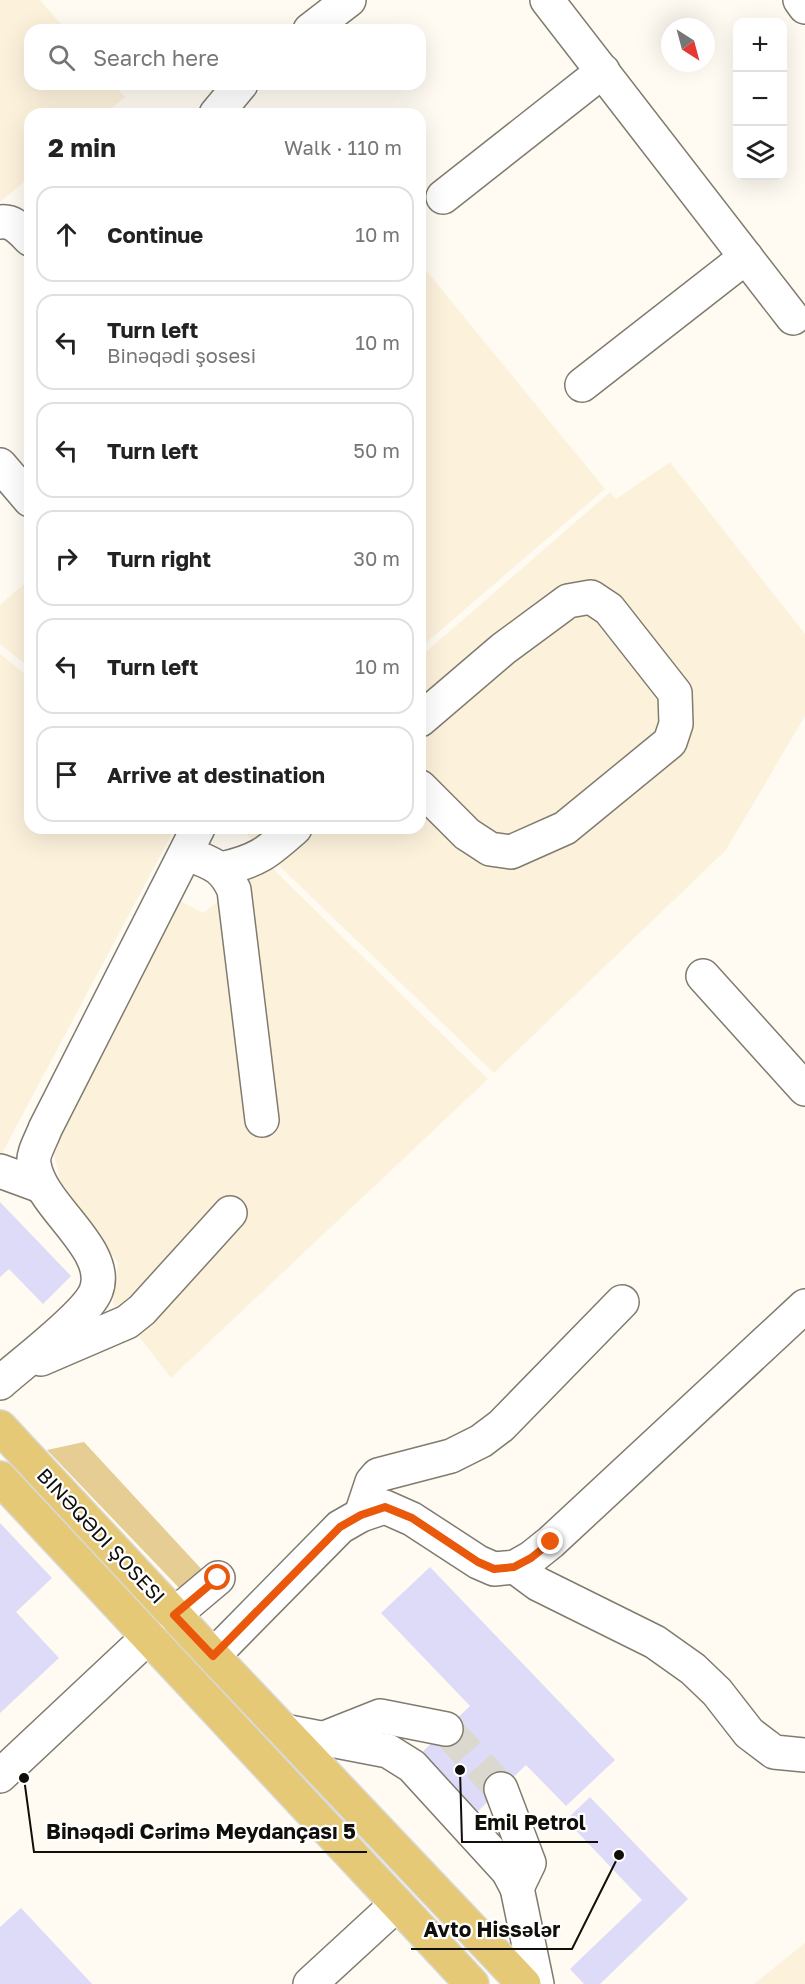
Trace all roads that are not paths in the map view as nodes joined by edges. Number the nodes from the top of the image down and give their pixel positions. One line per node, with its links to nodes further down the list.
1 (349, 0): 5 (street)
2 (546, 0): 6 (street)
3 (800, 0): 4 (street)
4 (805, 7)
5 (318, 24)
6 (603, 71): 9 (street); 12 (street)
7 (236, 90): 8 (street)
8 (221, 108)
9 (442, 197)
10 (0, 222): 11 (street)
11 (24, 233)
12 (746, 257): 13 (street); 14 (street)
13 (793, 318)
14 (582, 385)
15 (0, 465): 16 (street)
16 (24, 493)
17 (426, 715): 18 (street)
18 (426, 793)
19 (288, 834): 21 (street)
20 (192, 840): 21 (street); 26 (street)
21 (221, 869): 24 (street)
22 (703, 976): 23 (street)
23 (805, 1089)
24 (262, 1120)
25 (0, 1171): 26 (street)
26 (41, 1186): 30 (street)
27 (230, 1213): 30 (street)
28 (622, 1302): 33 (street)
29 (805, 1306): 34 (street)
30 (5, 1368)
31 (0, 1427): 36 (main road, BINƏQƏDI ŞOSESI)
32 (0, 1479): 37 (main road, BINƏQƏDI ŞOSESI)
33 (361, 1515): 34 (street); 38 (street)
34 (514, 1567): 42 (street)
35 (218, 1578): 36 (street)
36 (174, 1615): 38 (main road, BINƏQƏDI ŞOSESI)
37 (147, 1638): 43 (street); 46 (main road, BINƏQƏDI ŞOSESI)
38 (213, 1656): 40 (main road, BINƏQƏDI ŞOSESI)
39 (446, 1729): 41 (street)
40 (284, 1731): 41 (street); 49 (main road, BINƏQƏDI ŞOSESI)
41 (322, 1738): 45 (street)
42 (805, 1755)
43 (0, 1776)
44 (501, 1789): 45 (street)
45 (517, 1888): 50 (street)
46 (397, 1904): 47 (street); 48 (main road, BINƏQƏDI ŞOSESI)
47 (310, 1984)
48 (472, 1984)
49 (524, 1984)
50 (537, 1984)

